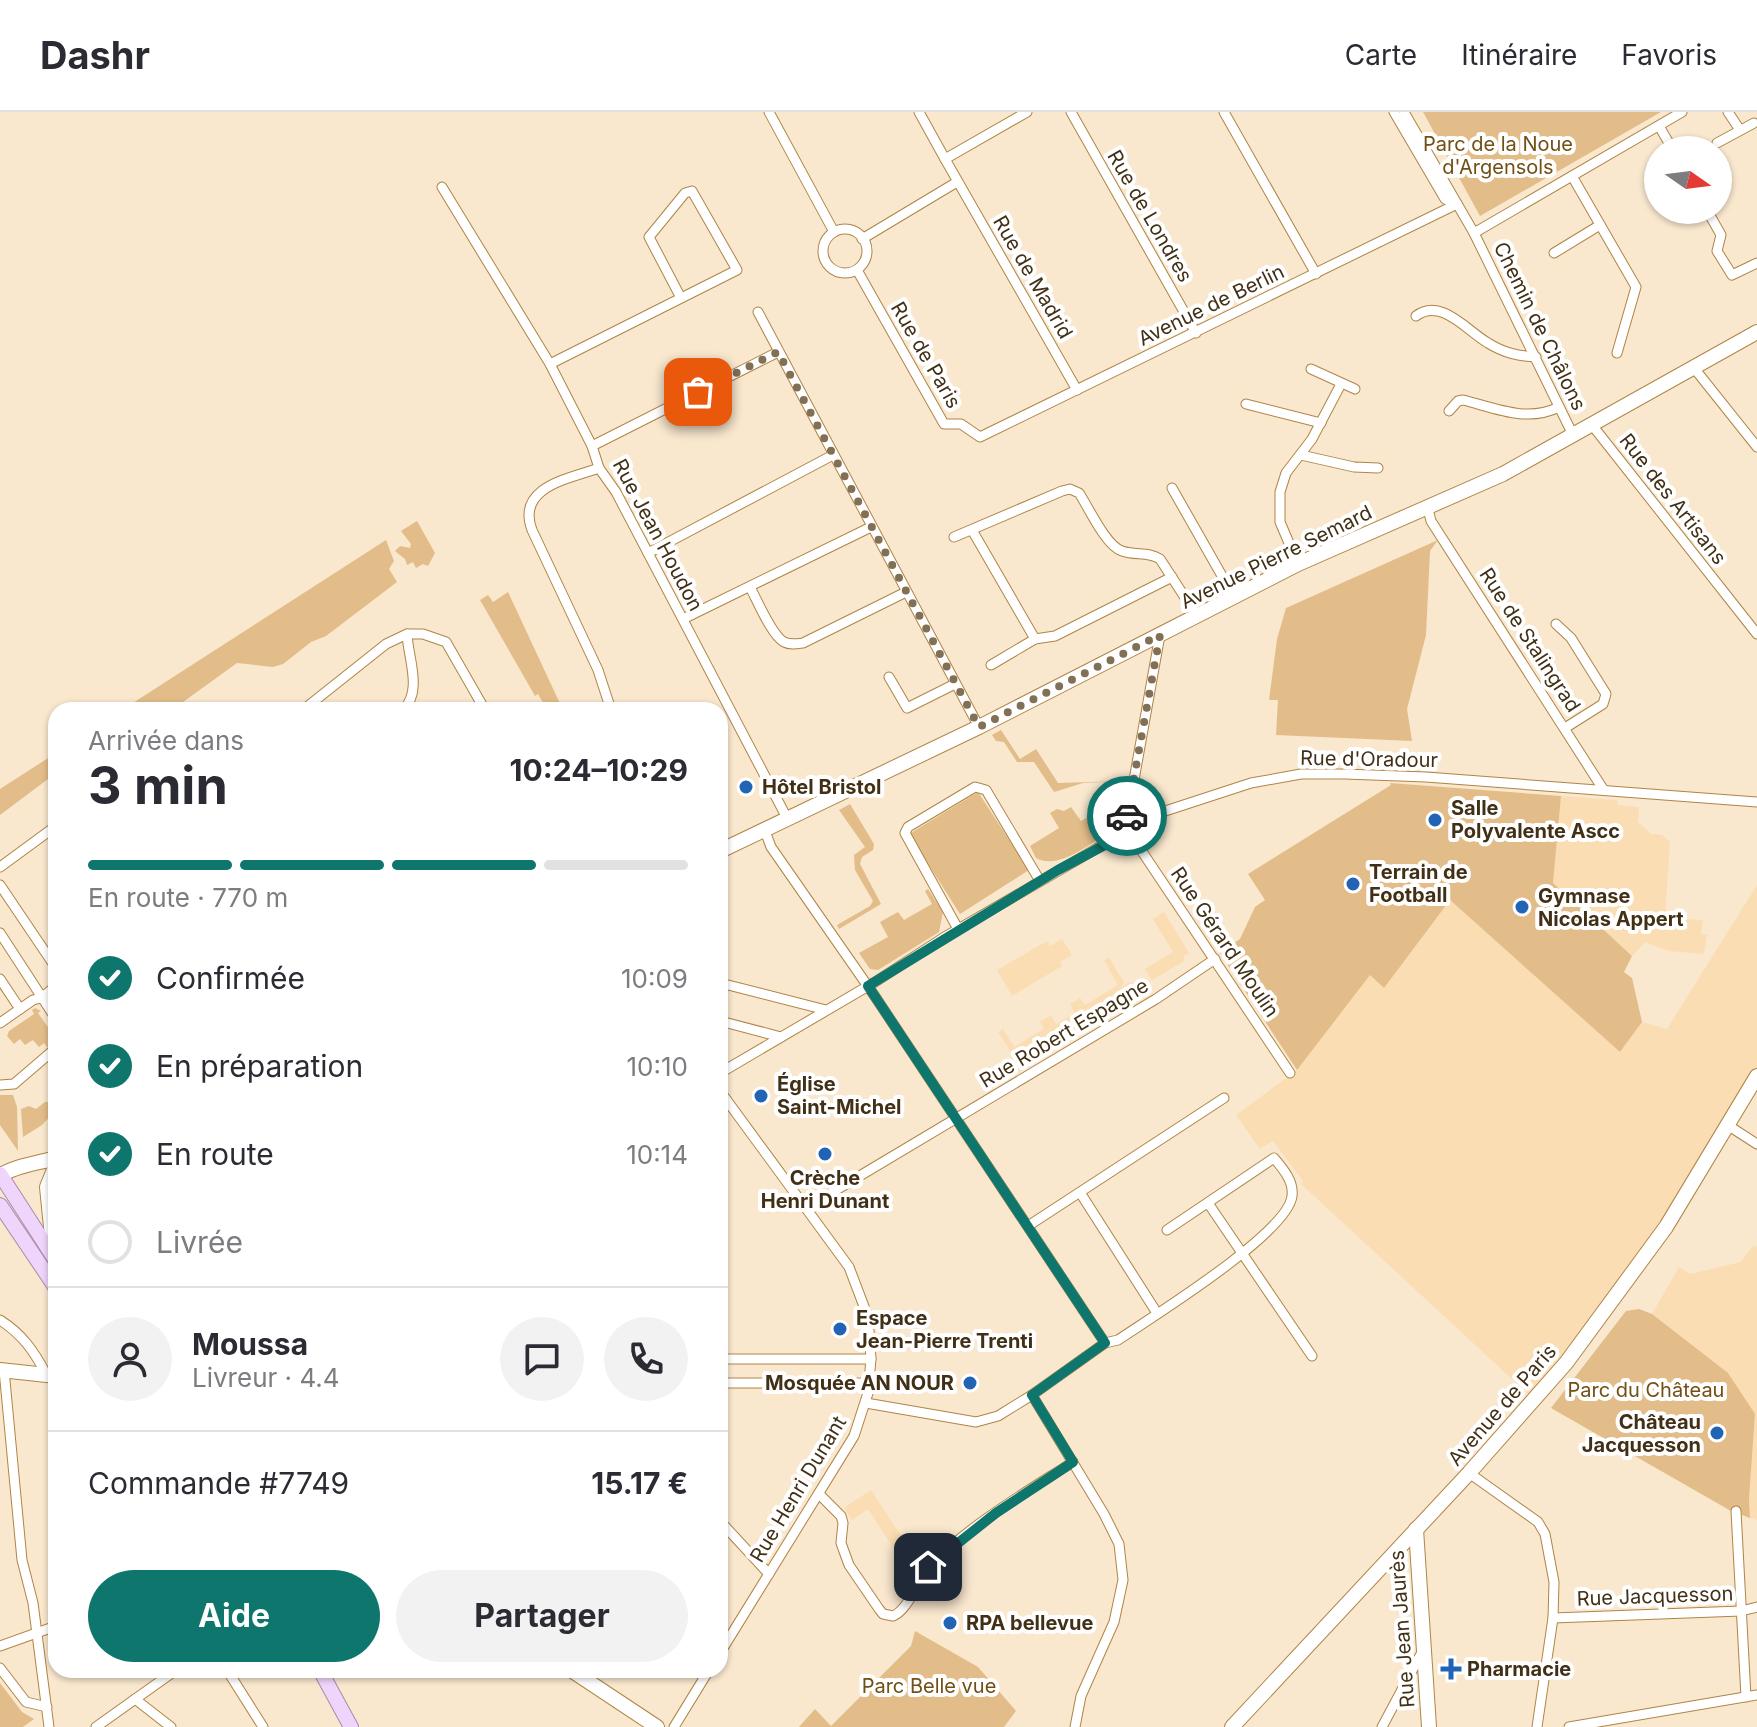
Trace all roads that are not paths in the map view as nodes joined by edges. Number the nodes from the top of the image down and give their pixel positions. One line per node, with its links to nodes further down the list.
1 (769, 112): 23 (street)
2 (919, 112): 16 (street, Rue de Madrid)
3 (1027, 112): 16 (street)
4 (1224, 112): 29 (street)
5 (1394, 112): 20 (street)
6 (1404, 112): 20 (street)
7 (1682, 112): 11 (street)
8 (1728, 112): 13 (street)
9 (1755, 112): 12 (street)
10 (1076, 114): 34 (street, Rue de Londres)
11 (1659, 126): 14 (street); 17 (street)
12 (1755, 126): 13 (street)
13 (1740, 130): 15 (street)
14 (1665, 136)
15 (1729, 136)
16 (945, 159): 18 (street, Rue de Madrid)
17 (1572, 176): 22 (street); 24 (street)
18 (957, 182): 25 (street); 43 (street, Rue de Madrid)
19 (442, 187): 38 (street, Rue Jean Houdon)
20 (1457, 204): 24 (street, Chemin de Châlons); 29 (street, Avenue de Berlin)
21 (1715, 224): 27 (street)
22 (1600, 225): 26 (street); 36 (street)
23 (834, 232): 25 (street); 28 (street)
24 (1474, 233): 37 (street, Chemin de Châlons)
25 (862, 239): 28 (street)
26 (1554, 253)
27 (1757, 263)
28 (857, 270): 50 (street, Rue de Paris)
29 (1316, 274): 34 (street, Avenue de Berlin)
30 (681, 298): 30 (street); 38 (street)
31 (758, 312): 35 (street)
32 (1416, 316): 37 (street)
33 (1757, 332): 39 (main road, Avenue Pierre Semard)
34 (1196, 333): 43 (street, Avenue de Berlin)
35 (778, 352): 51 (street); 53 (street)
36 (1617, 353)
37 (1536, 357): 45 (street, Chemin de Châlons)
38 (550, 364): 51 (street, Rue Jean Houdon)
39 (1694, 368): 48 (main road, Avenue Pierre Semard); 52 (street)
40 (1311, 369): 41 (street)
41 (1341, 384): 42 (street); 47 (street)
42 (1355, 389)
43 (1077, 390): 50 (street, Avenue de Berlin)
44 (1246, 404): 47 (street)
45 (1559, 407): 46 (street); 49 (street, Chemin de Châlons)
46 (1449, 411)
47 (1321, 423): 54 (street)
48 (1592, 425): 49 (main road, Avenue Pierre Semard); 72 (street, Rue des Artisans)
49 (1573, 435): 58 (main road, Avenue Pierre Semard)
50 (980, 437)
51 (592, 446): 55 (street, Rue Jean Houdon)
52 (1757, 447)
53 (833, 455): 59 (street); 62 (street)
54 (1301, 455): 56 (street); 63 (street)
55 (599, 468): 62 (street, Rue Jean Houdon); 81 (street)
56 (1378, 468)
57 (1172, 488): 67 (street)
58 (1428, 509): 63 (main road, Avenue Pierre Semard); 85 (street, Rue de Stalingrad)
59 (871, 527): 65 (street); 66 (street)
60 (972, 530): 61 (street); 64 (street); 74 (street)
61 (954, 537)
62 (648, 553): 69 (street, Rue Jean Houdon)
63 (1298, 564): 67 (main road, Avenue Pierre Semard)
64 (1172, 577): 68 (street); 74 (street)
65 (750, 587): 66 (street); 69 (street)
66 (906, 592): 77 (street)
67 (1234, 597): 68 (main road, Avenue Pierre Semard)
68 (1197, 616): 73 (main road, Avenue Pierre Semard)
69 (683, 619): 82 (street, Rue Jean Houdon)
70 (1556, 624): 85 (street)
71 (407, 634): 78 (street); 79 (street); 80 (street)
72 (1757, 634)
73 (1160, 635): 84 (main road, Avenue Pierre Semard); 91 (street)
74 (1035, 639): 75 (street)
75 (991, 665)
76 (889, 677): 77 (street)
77 (955, 684): 84 (street)
78 (313, 702)
79 (410, 702)
80 (480, 702)
81 (608, 702)
82 (721, 702)
83 (728, 715): 88 (street, Rue Jean Houdon)
84 (979, 727): 88 (main road, Avenue Pierre Semard)
85 (1565, 728): 86 (street, Rue de Stalingrad)
86 (1603, 789): 87 (street, Rue d'Oradour); 91 (street, Rue d'Oradour)
87 (1757, 802)
88 (788, 820): 89 (main road, Avenue Pierre Semard)
89 (765, 831): 92 (main road, Avenue Pierre Semard); 102 (street)
90 (48, 832): 93 (street)
91 (1129, 832): 94 (street, Rue d'Oradour); 99 (street, Rue Gérard Moulin)
92 (728, 847)
93 (0, 867)
94 (1040, 881): 96 (street, Rue d'Oradour); 96 (street)
95 (0, 885): 98 (street)
96 (958, 929): 102 (street, Rue d'Oradour)
97 (0, 933): 104 (street)
98 (48, 956)
99 (1215, 959): 113 (street, Rue Gérard Moulin); 118 (street, Rue Robert Espagne)
100 (0, 979): 106 (street)
101 (728, 985): 107 (street)
102 (868, 986): 107 (street, Rue d'Oradour); 118 (street)
103 (48, 992): 104 (street)
104 (41, 998): 105 (street); 106 (street)
105 (48, 1008)
106 (20, 1009): 108 (street)
107 (826, 1010): 110 (street, Rue d'Oradour)
108 (0, 1023)
109 (728, 1023): 110 (street)
110 (781, 1037): 112 (street, Rue d'Oradour)
111 (48, 1055): 115 (street)
112 (728, 1068)
113 (1290, 1073)
114 (1757, 1076): 119 (main road, Avenue de Paris)
115 (0, 1085)
116 (1224, 1098): 126 (street)
117 (728, 1102): 129 (street, Rue Henri Dunant)
118 (957, 1119): 129 (street, Rue Robert Espagne); 132 (street)
119 (1729, 1126): 120 (street); 151 (main road, Avenue de Paris)
120 (1757, 1144)
121 (48, 1160): 122 (main road)
122 (27, 1167): 123 (main road); 125 (main road)
123 (0, 1175): 131 (main road)
124 (48, 1189): 125 (main road)
125 (47, 1192): 127 (main road); 131 (main road)
126 (1081, 1194): 132 (street); 137 (street)
127 (48, 1200)
128 (1208, 1203): 133 (street); 135 (street); 135 (street)
129 (806, 1208): 142 (street, Rue Henri Dunant)
130 (3, 1209): 131 (main road); 136 (main road)
131 (29, 1217): 134 (main road)
132 (1028, 1226): 139 (street)
133 (1167, 1230)
134 (48, 1248)
135 (1242, 1254): 137 (street); 140 (street)
136 (48, 1276)
137 (1157, 1313): 139 (street)
138 (0, 1320): 144 (street)
139 (1105, 1343): 148 (street)
140 (1312, 1356)
141 (728, 1359): 142 (street)
142 (871, 1359): 147 (street, Rue Henri Dunant)
143 (2, 1370): 145 (main road); 161 (street)
144 (48, 1371)
145 (48, 1375)
146 (728, 1383): 147 (street)
147 (870, 1383): 149 (street, Rue Henri Dunant)
148 (1032, 1395): 149 (street); 150 (street)
149 (866, 1403): 152 (street, Rue Henri Dunant)
150 (1073, 1462): 152 (street); 183 (street)
151 (1469, 1473): 154 (main road, Avenue de Paris); 159 (street)
152 (819, 1494): 156 (street, Rue Henri Dunant)
153 (1736, 1511): 158 (street)
154 (1416, 1529): 164 (main road, Rue Jean Jaurès); 175 (main road, Avenue de Paris)
155 (728, 1530): 156 (street)
156 (769, 1574): 162 (street, Rue Henri Dunant)
157 (1757, 1607): 158 (street, Rue Jacquesson)
158 (1741, 1611): 159 (street, Rue Jacquesson); 172 (street)
159 (1553, 1618): 186 (street)
160 (48, 1629): 161 (street)
161 (37, 1633): 163 (street); 174 (street)
162 (728, 1640)
163 (0, 1646)
164 (1424, 1649): 184 (street); 185 (main road, Rue Jean Jaurès)
165 (0, 1668): 174 (street)
166 (165, 1678): 173 (street)
167 (232, 1678): 179 (street)
168 (324, 1678): 180 (main road)
169 (583, 1678): 181 (main road)
170 (704, 1678): 182 (street)
171 (1757, 1695): 172 (street)
172 (1746, 1697): 187 (street)
173 (135, 1699): 177 (street); 178 (street)
174 (47, 1707): 176 (street)
175 (1240, 1724)
176 (49, 1727)
177 (96, 1727)
178 (171, 1727)
179 (263, 1727)
180 (351, 1727)
181 (657, 1727)
182 (674, 1727)
183 (1075, 1727)
184 (1382, 1727)
185 (1429, 1727)
186 (1537, 1727)
187 (1569, 1727)

